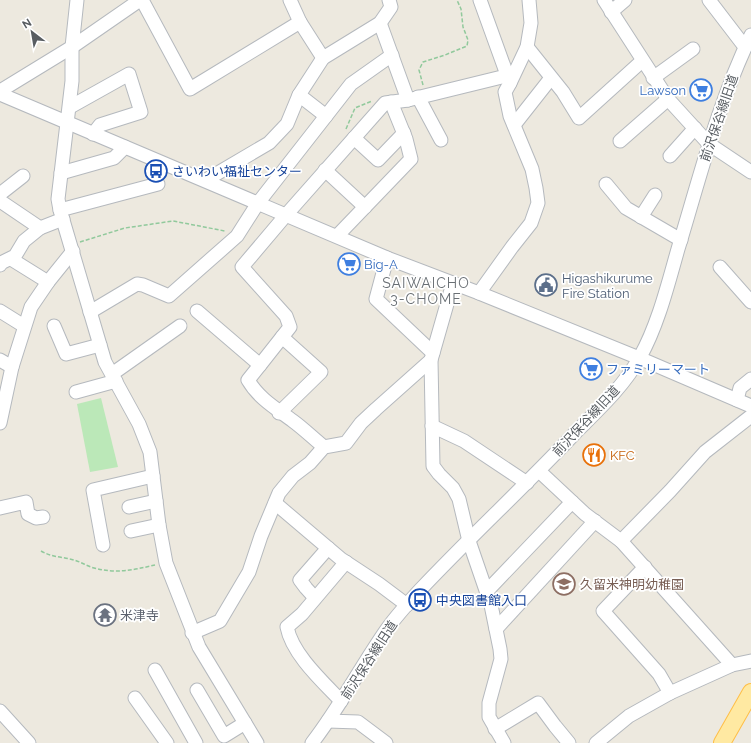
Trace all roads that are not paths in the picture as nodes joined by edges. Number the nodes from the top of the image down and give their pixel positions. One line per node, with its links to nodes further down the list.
1 (76, 0): 14 (street)
2 (141, 0): 11 (street); 14 (street)
3 (290, 0): 11 (street)
4 (389, 0): 12 (street)
5 (480, 0): 22 (street)
6 (529, 0): 15 (street)
7 (604, 0): 10 (street)
8 (625, 0): 10 (street)
9 (709, 0): 13 (street)
10 (611, 12): 19 (street)
11 (300, 22): 18 (street)
12 (380, 23): 17 (street); 18 (street)
13 (748, 46): 38 (street, 前沢保谷線旧道)
14 (72, 47): 23 (street); 28 (street)
15 (528, 47): 20 (street); 22 (street)
16 (693, 49): 21 (street)
17 (392, 55): 25 (street); 29 (street)
18 (323, 58): 24 (street)
19 (642, 61): 20 (street); 21 (street)
20 (551, 78): 31 (street)
21 (653, 78): 26 (street)
22 (508, 79): 25 (street); 31 (street)
23 (0, 92): 30 (street)
24 (299, 95): 29 (street); 45 (street)
25 (411, 98): 27 (street); 36 (street)
26 (668, 99): 32 (street); 37 (street)
27 (391, 102): 33 (street); 35 (street)
28 (70, 107): 30 (street); 34 (street)
29 (326, 116): 51 (street)
30 (67, 123): 34 (street); 43 (street)
31 (514, 126): 65 (street)
32 (695, 128): 38 (street); 40 (street)
33 (404, 133): 35 (street); 52 (street)
34 (93, 134): 39 (street)
35 (354, 138): 41 (street)
36 (441, 140)
37 (620, 141)
38 (709, 144): 42 (street); 58 (street, 前沢保谷線旧道)
39 (125, 147): 43 (street); 45 (street)
40 (670, 156)
41 (325, 170): 52 (street); 54 (street)
42 (751, 172)
43 (61, 173): 53 (street)
44 (23, 176): 48 (street)
45 (206, 180): 51 (street)
46 (158, 184): 53 (street)
47 (606, 184): 55 (street)
48 (0, 194)
49 (655, 195): 55 (street)
50 (0, 201): 56 (street)
51 (258, 202): 54 (street); 69 (street)
52 (365, 207): 57 (street)
53 (61, 215): 56 (street); 59 (street)
54 (286, 215): 57 (street); 73 (street)
55 (641, 217): 58 (street)
56 (40, 228): 61 (street)
57 (337, 236): 60 (street)
58 (681, 240): 76 (street, 前沢保谷線旧道)
59 (72, 248): 63 (street); 69 (street)
60 (387, 258): 64 (street); 75 (street)
61 (3, 262): 63 (street)
62 (720, 267): 66 (street)
63 (48, 282): 70 (street)
64 (453, 283): 65 (street); 75 (street)
65 (479, 293): 76 (street)
66 (751, 302)
67 (0, 311): 70 (street)
68 (197, 311): 78 (street)
69 (90, 312): 74 (street)
70 (24, 326): 79 (street)
71 (54, 326): 74 (street)
72 (180, 326): 80 (street)
73 (282, 337): 78 (street); 86 (street)
74 (100, 345): 80 (street)
75 (432, 357): 89 (street); 90 (street)
76 (639, 358): 83 (street); 91 (street, 前沢保谷線旧道)
77 (0, 360): 79 (street)
78 (260, 365): 86 (street)
79 (12, 367): 85 (street)
80 (114, 378): 82 (street); 92 (street)
81 (751, 379): 83 (street)
82 (76, 392)
83 (737, 400): 84 (street)
84 (751, 406)
85 (1, 409): 88 (street)
86 (279, 412): 90 (street)
87 (751, 416): 104 (street)
88 (0, 423)
89 (432, 426): 93 (street); 103 (street)
90 (324, 447): 96 (street)
91 (540, 471): 93 (street, 前沢保谷線旧道); 95 (street)
92 (153, 476): 94 (street); 105 (street)
93 (527, 483): 103 (street, 前沢保谷線旧道)
94 (156, 501): 97 (street); 101 (street)
95 (572, 502): 100 (street); 109 (street)
96 (275, 503): 106 (street); 113 (street)
97 (130, 507)
98 (0, 508): 99 (street)
99 (42, 517)
100 (595, 521): 104 (street); 112 (street)
101 (159, 526): 102 (street); 113 (street)
102 (131, 531)
103 (469, 541): 109 (street); 111 (street, 前沢保谷線旧道)
104 (621, 541): 108 (street)
105 (103, 545)
106 (328, 548): 107 (street); 110 (street)
107 (346, 562): 110 (street); 111 (street)
108 (645, 568): 115 (street); 119 (street)
109 (487, 591): 112 (street)
110 (315, 598): 121 (street)
111 (407, 605): 121 (street, 前沢保谷線旧道)
112 (496, 629): 125 (street)
113 (192, 633): 124 (street)
114 (751, 661): 115 (street)
115 (732, 665): 119 (street)
116 (155, 670): 129 (street)
117 (197, 690): 124 (street)
118 (751, 692): 135 (main road)
119 (670, 693): 126 (street)
120 (135, 698): 128 (street)
121 (341, 702): 123 (street, 前沢保谷線旧道)
122 (0, 711): 127 (street)
123 (328, 721): 131 (street, 前沢保谷線旧道); 132 (street)
124 (245, 723): 130 (street)
125 (495, 729): 133 (street); 134 (street)
126 (598, 742)
127 (29, 743)
128 (167, 743)
129 (196, 743)
130 (257, 743)
131 (312, 743)
132 (386, 743)
133 (504, 743)
134 (569, 743)
135 (722, 743)

